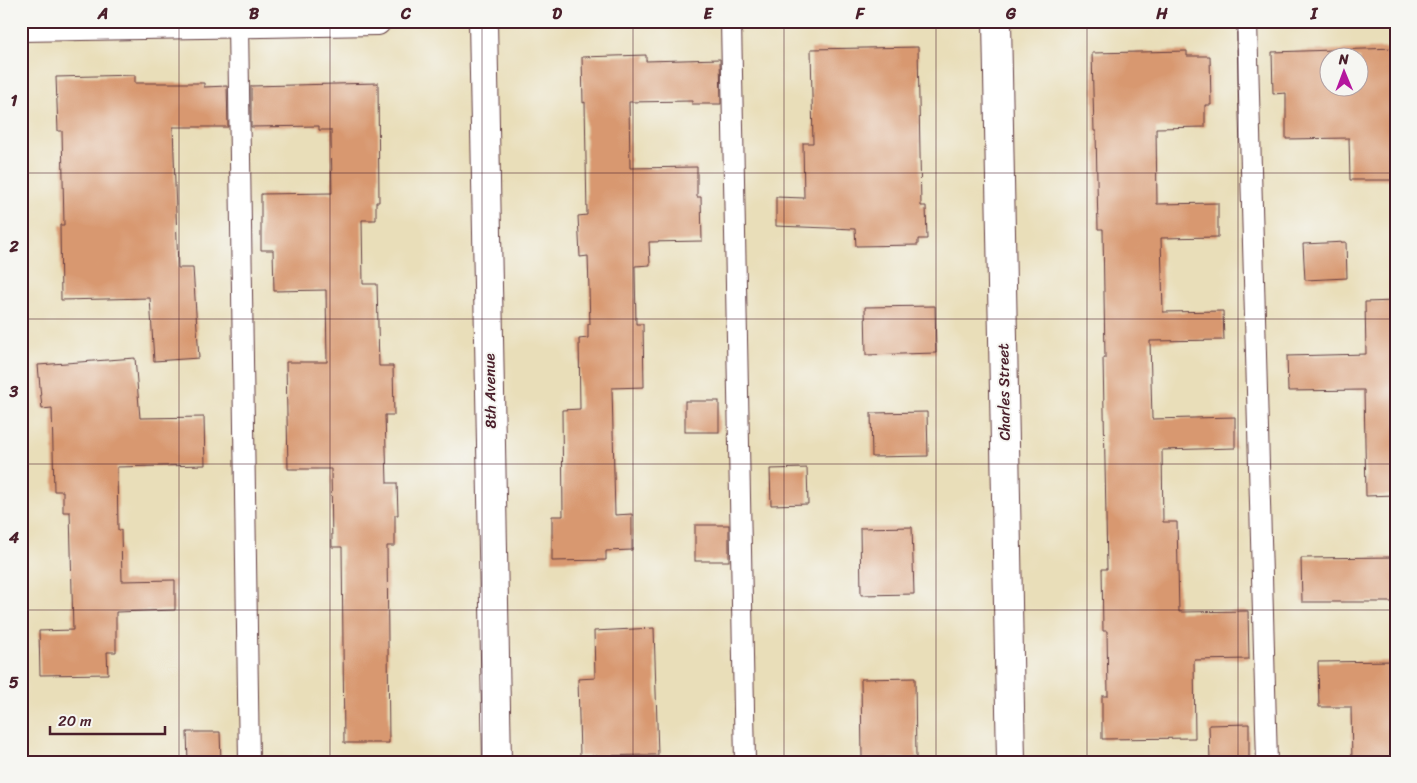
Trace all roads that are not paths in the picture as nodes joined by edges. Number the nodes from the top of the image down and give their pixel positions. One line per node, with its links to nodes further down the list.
1 (377, 21): 6 (street)
2 (483, 21): 9 (street, 8th Avenue)
3 (731, 21): 10 (lane)
4 (997, 21): 11 (street, Charles Street)
5 (1247, 21): 12 (lane)
6 (238, 24): 7 (street); 8 (lane)
7 (21, 28)
8 (249, 762)
9 (497, 762)
10 (745, 762)
11 (1011, 762)
12 (1267, 762)

